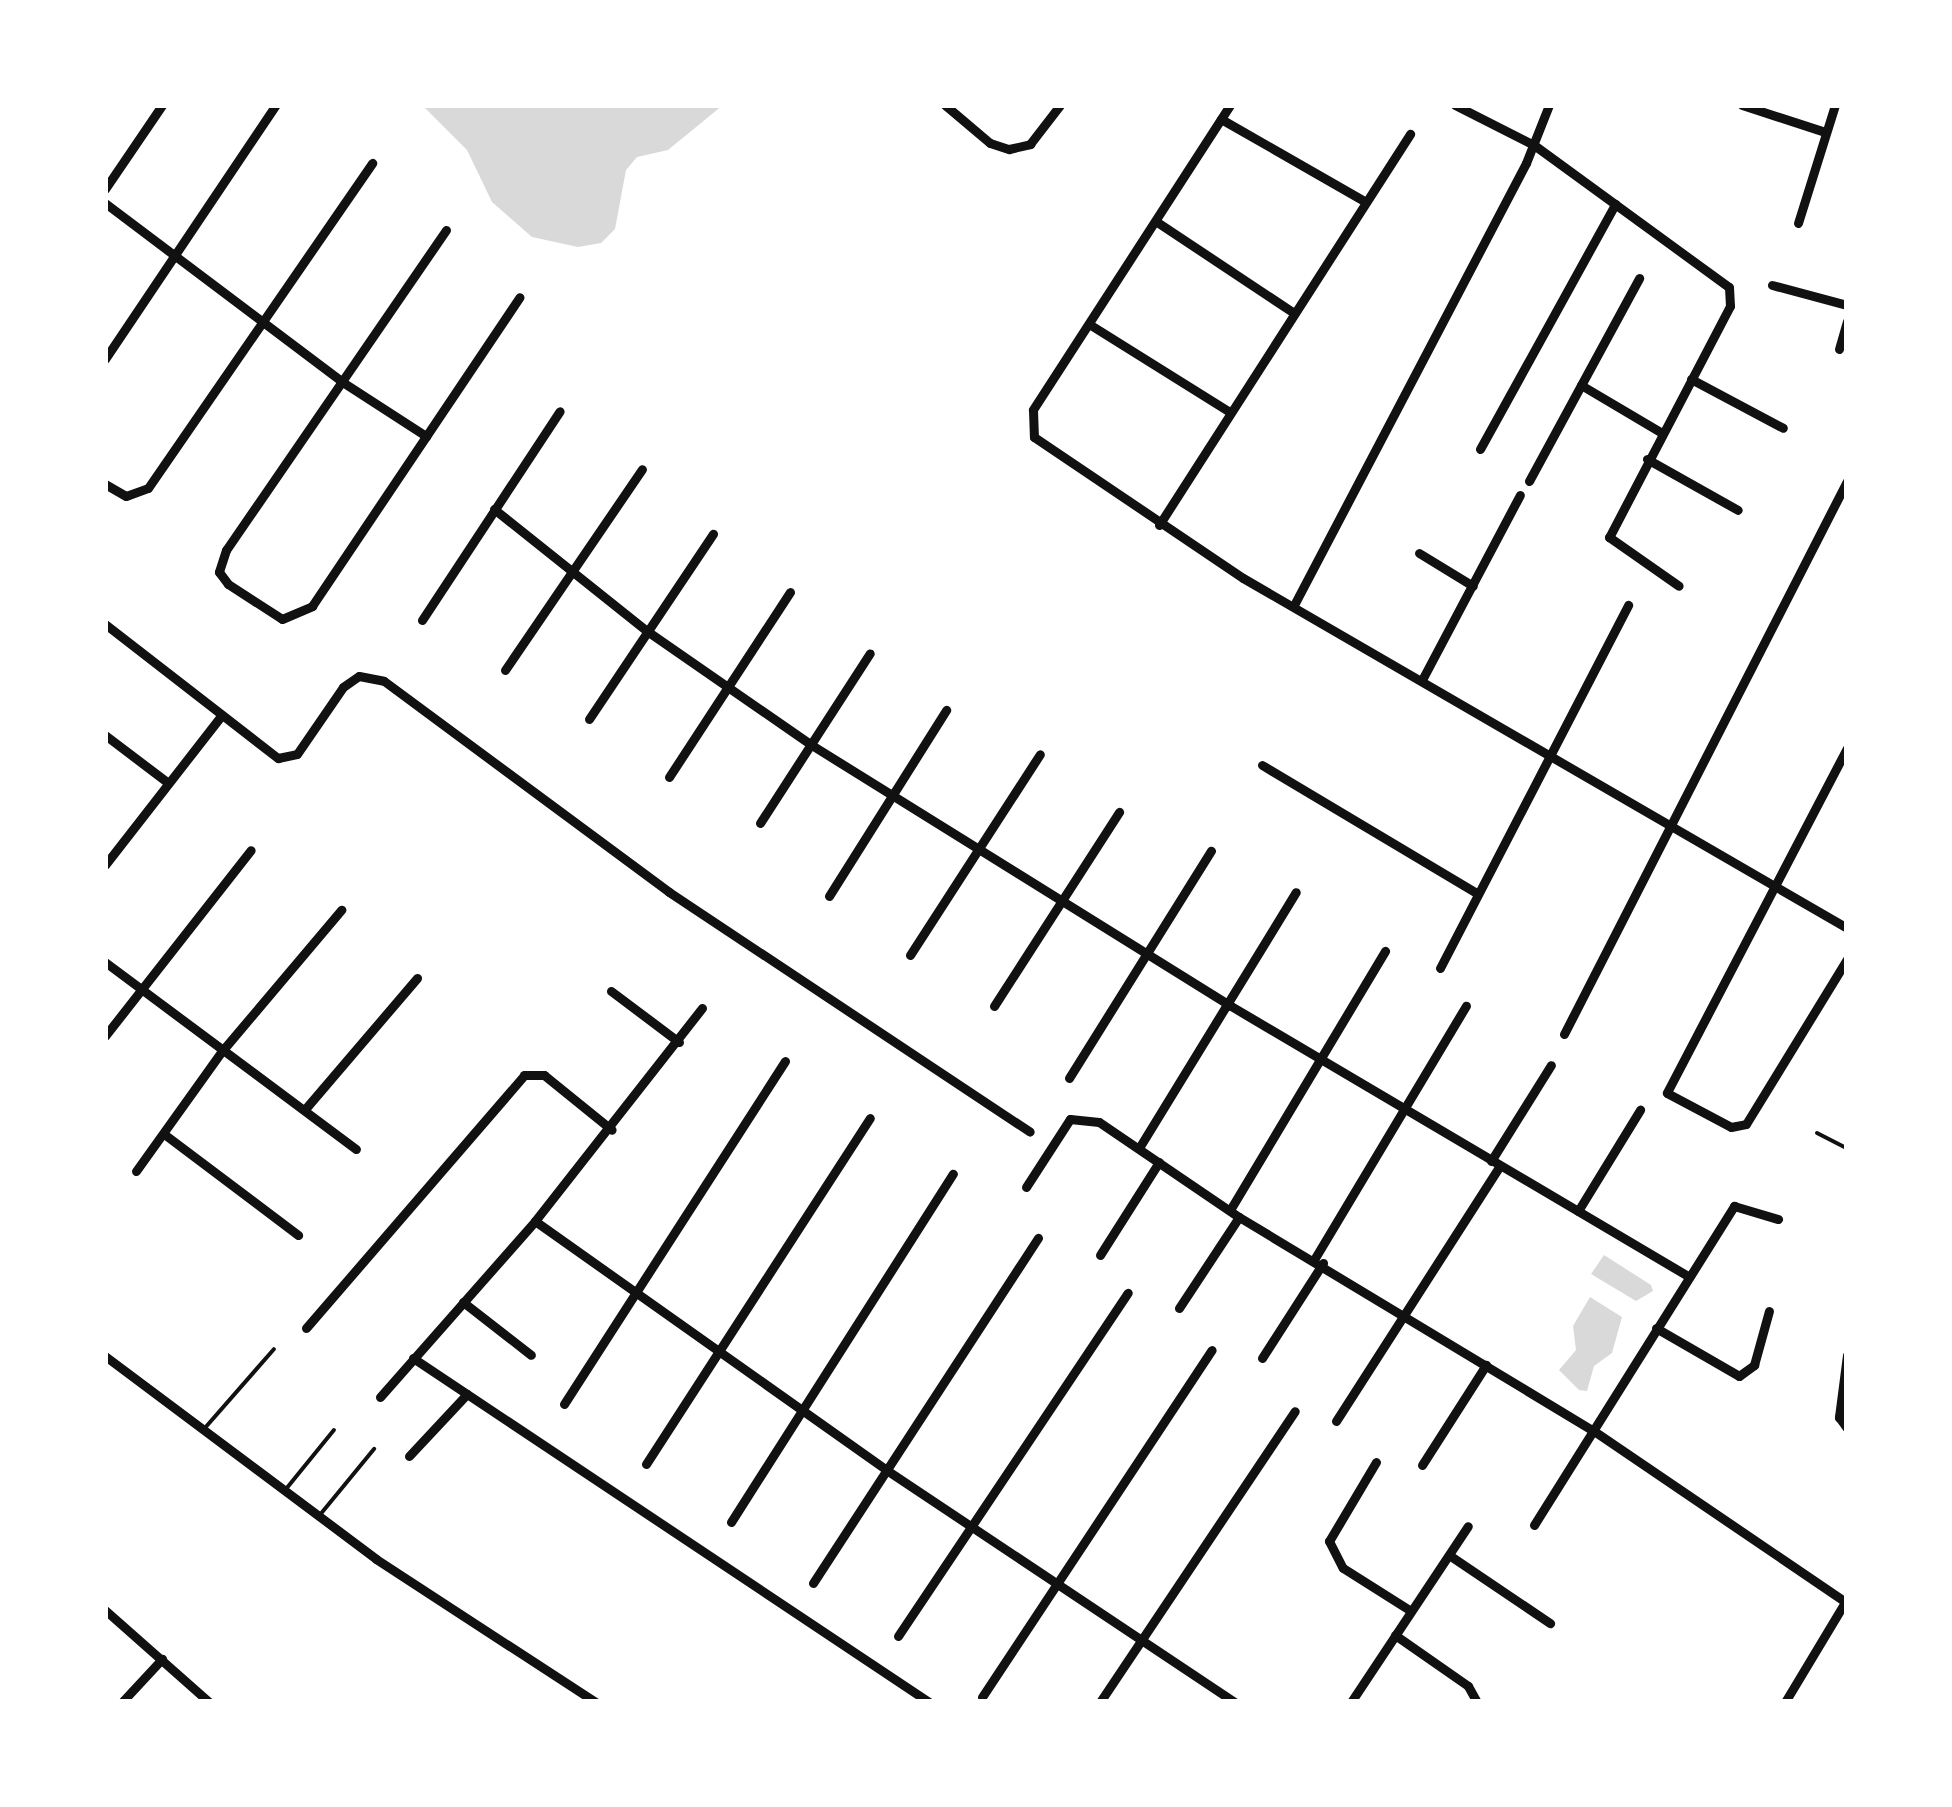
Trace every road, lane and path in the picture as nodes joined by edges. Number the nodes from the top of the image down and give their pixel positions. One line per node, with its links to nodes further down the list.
1 (162, 105): 15 (street)
2 (276, 105): 22 (street)
3 (945, 105): 4 (street)
4 (1060, 105)
5 (1230, 105): 10 (street)
6 (1455, 105): 13 (street)
7 (1550, 105): 13 (street)
8 (1742, 105): 11 (street)
9 (1835, 105): 11 (street)
10 (1221, 120): 16 (street); 19 (street)
11 (1825, 132): 20 (street)
12 (1410, 134): 16 (street)
13 (1534, 145): 18 (street); 57 (street)
14 (372, 163): 28 (street)
15 (105, 189)
16 (1366, 202): 27 (street)
17 (105, 203): 22 (street)
18 (1615, 204): 33 (street); 41 (street)
19 (1158, 222): 27 (street); 30 (street)
20 (1798, 224)
21 (446, 230): 34 (street)
22 (175, 254): 28 (street); 32 (street)
23 (1639, 278): 35 (street)
24 (1772, 286): 26 (street)
25 (520, 297): 40 (street)
26 (1847, 305)
27 (1294, 313): 37 (street)
28 (258, 320): 34 (street); 46 (street)
29 (1847, 321): 31 (street)
30 (1089, 324): 37 (street); 50 (street)
31 (1839, 349)
32 (105, 359)
33 (1690, 380): 38 (street); 39 (street)
34 (344, 383): 40 (street); 40 (street)
35 (1581, 385): 39 (street); 44 (street)
36 (560, 410): 48 (street)
37 (1230, 412): 50 (street)
38 (1783, 428)
39 (1662, 432): 42 (street)
40 (426, 436)
41 (1480, 449)
42 (1647, 459): 49 (street); 55 (street)
43 (642, 469): 53 (street)
44 (1529, 481)
45 (1847, 481): 80 (street)
46 (105, 484)
47 (1520, 494): 54 (street)
48 (494, 509): 53 (street); 59 (street)
49 (1738, 510)
50 (1159, 525): 57 (street)
51 (712, 534): 61 (street)
52 (1419, 553): 54 (street)
53 (572, 572): 61 (street); 63 (street)
54 (1473, 586): 64 (street)
55 (1679, 586)
56 (790, 592): 65 (street)
57 (1294, 604): 64 (street)
58 (1628, 605): 73 (street)
59 (422, 620)
60 (105, 624): 67 (street)
61 (648, 631): 65 (street); 68 (street)
62 (870, 652): 70 (street)
63 (505, 670)
64 (1423, 678): 73 (street)
65 (729, 685): 70 (street); 75 (street)
66 (946, 710): 77 (street)
67 (221, 716): 76 (street); 120 (street)
68 (589, 719)
69 (105, 735): 76 (street)
70 (810, 744): 77 (street); 79 (street)
71 (1847, 748): 87 (street)
72 (1040, 754): 82 (street)
73 (1551, 760): 80 (street); 89 (street)
74 (1262, 765): 89 (street)
75 (668, 777)
76 (167, 782): 85 (street)
77 (895, 797): 82 (street); 90 (street)
78 (1118, 812): 91 (street)
79 (760, 823)
80 (1670, 827): 87 (street); 107 (street)
81 (105, 844): 85 (street)
82 (981, 848): 91 (street); 96 (street)
83 (251, 850): 102 (street)
84 (1211, 851): 95 (street)
85 (114, 852): 86 (street)
86 (105, 865)
87 (1772, 886): 93 (street); 97 (street)
88 (1296, 892): 104 (street)
89 (1477, 893): 99 (street)
90 (829, 896)
91 (1058, 900): 95 (street); 103 (street)
92 (342, 910): 110 (street)
93 (1847, 928)
94 (1384, 951): 111 (street)
95 (1144, 952): 104 (street); 114 (street)
96 (910, 955)
97 (1847, 959)
98 (105, 962): 102 (street)
99 (1440, 968)
100 (417, 978): 115 (street)
101 (611, 991): 109 (street)
102 (144, 992): 108 (street); 110 (street)
103 (994, 1006)
104 (1231, 1006): 111 (street); 123 (street)
105 (1466, 1006): 116 (street)
106 (702, 1008): 109 (street)
107 (1564, 1034)
108 (105, 1036)
109 (678, 1042): 119 (street)
110 (222, 1051): 115 (street); 122 (street)
111 (1324, 1058): 116 (street); 131 (street)
112 (785, 1061): 141 (street)
113 (1551, 1066): 127 (street)
114 (1069, 1078)
115 (306, 1108): 125 (street)
116 (1406, 1110): 127 (street); 139 (street)
117 (1640, 1110): 132 (street)
118 (870, 1118): 150 (street)
119 (612, 1130): 135 (street); 147 (street)
120 (1030, 1132)
121 (1817, 1133): 124 (lane)
122 (164, 1134): 128 (street); 136 (street)
123 (1139, 1148): 126 (street); 130 (street)
124 (1847, 1148)
125 (356, 1149)
126 (1160, 1162): 131 (street); 138 (street)
127 (1496, 1163): 132 (street); 146 (street)
128 (136, 1170)
129 (954, 1174): 161 (street)
130 (1026, 1187)
131 (1230, 1210): 133 (street)
132 (1578, 1211): 140 (street)
133 (1239, 1217): 139 (street); 144 (street)
134 (1778, 1219): 140 (street)
135 (536, 1221): 141 (street); 143 (street)
136 (298, 1235)
137 (1038, 1238): 173 (street)
138 (1100, 1255)
139 (1319, 1261): 146 (street); 156 (street)
140 (1688, 1276): 148 (street)
141 (636, 1292): 150 (street); 160 (street)
142 (1128, 1292): 177 (street)
143 (463, 1302): 152 (street); 155 (street)
144 (1179, 1308)
145 (1769, 1312): 148 (street)
146 (1408, 1315): 157 (street); 163 (street)
147 (306, 1328)
148 (1656, 1328): 166 (street)
149 (274, 1349): 165 (lane)
150 (720, 1350): 161 (street); 171 (street)
151 (1212, 1350): 182 (street)
152 (531, 1355)
153 (1847, 1355): 164 (street)
154 (105, 1356): 165 (street)
155 (413, 1358): 158 (street); 159 (street)
156 (1262, 1358)
157 (1486, 1365): 166 (street); 172 (street)
158 (467, 1394): 169 (street); 196 (street)
159 (380, 1397)
160 (564, 1404)
161 (804, 1407): 173 (street); 176 (street)
162 (1294, 1411): 189 (street)
163 (1336, 1421)
164 (1847, 1428)
165 (204, 1429): 174 (street)
166 (1591, 1429): 178 (street); 183 (street)
167 (334, 1430): 174 (lane)
168 (374, 1449): 175 (lane)
169 (409, 1456)
170 (1376, 1462): 185 (street)
171 (646, 1464)
172 (1422, 1466)
173 (885, 1469): 177 (street); 181 (street)
174 (286, 1490): 175 (street)
175 (320, 1516): 195 (street)
176 (730, 1522)
177 (971, 1525): 182 (street); 187 (street)
178 (1534, 1525)
179 (1468, 1526): 180 (street)
180 (1449, 1554): 185 (street); 186 (street)
181 (813, 1583)
182 (1060, 1584): 189 (street); 191 (street)
183 (1846, 1603): 200 (street)
184 (105, 1610): 190 (street)
185 (1411, 1611): 188 (street)
186 (1550, 1623)
187 (898, 1636)
188 (1394, 1636): 198 (street); 199 (street)
189 (1144, 1639): 192 (street); 197 (street)
190 (162, 1660): 193 (street); 194 (street)
191 (982, 1697)
192 (1229, 1700)
193 (122, 1702)
194 (209, 1702)
195 (595, 1702)
196 (928, 1702)
197 (1100, 1702)
198 (1351, 1702)
199 (1477, 1702)
200 (1785, 1702)

